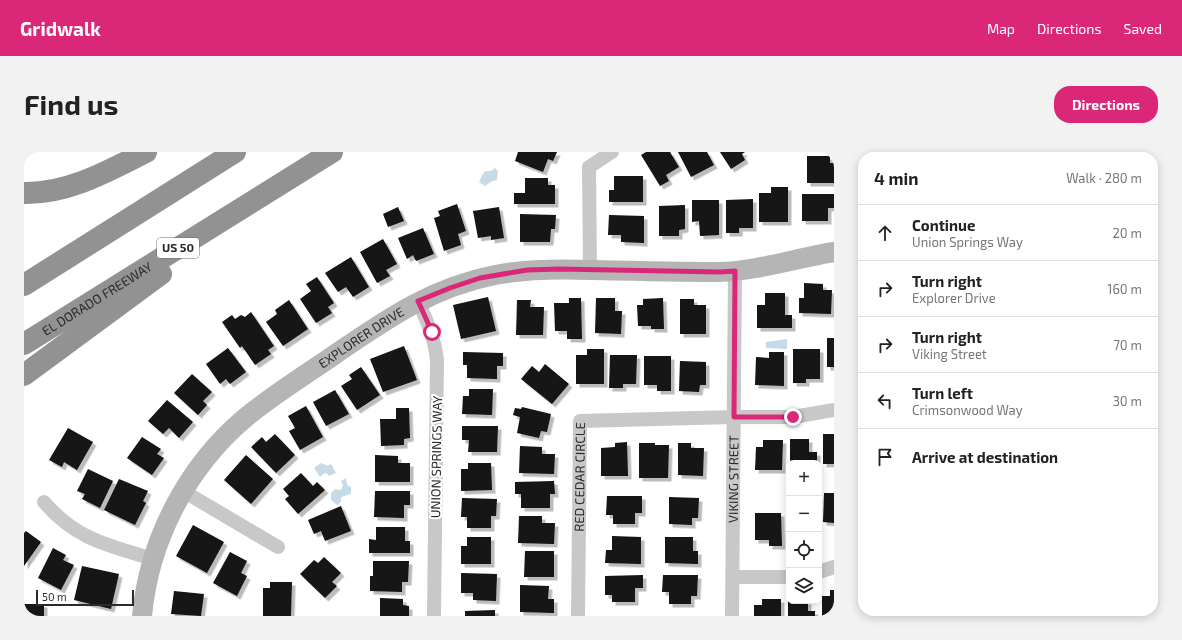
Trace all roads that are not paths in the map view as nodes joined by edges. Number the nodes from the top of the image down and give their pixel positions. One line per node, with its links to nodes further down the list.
1 (146, 152): 6 (highway)
2 (236, 152): 10 (highway)
3 (332, 152): 5 (highway, EL DORADO FREEWAY / US 50)
4 (612, 152): 8 (street)
5 (295, 175): 12 (highway, EL DORADO FREEWAY / US 50); 13 (highway)
6 (24, 193)
7 (834, 252): 9 (street, EXPLORER DRIVE)
8 (590, 270): 9 (street, EXPLORER DRIVE); 11 (street, EXPLORER DRIVE)
9 (735, 271): 15 (street, VIKING STREET)
10 (24, 285)
11 (418, 301): 16 (street, EXPLORER DRIVE); 25 (street, UNION SPRINGS WAY)
12 (24, 344)
13 (24, 375)
14 (834, 410): 15 (street)
15 (734, 417): 22 (street, VIKING STREET); 26 (street, RED CEDAR CIRCLE)
16 (183, 491): 18 (street); 19 (street, EXPLORER DRIVE)
17 (44, 502): 19 (street)
18 (278, 547)
19 (153, 559): 24 (street, EXPLORER DRIVE)
20 (834, 567): 21 (street)
21 (822, 571)
22 (733, 577): 23 (street); 27 (street, VIKING STREET)
23 (786, 577)
24 (142, 616)
25 (434, 616)
26 (578, 616)
27 (732, 616)

